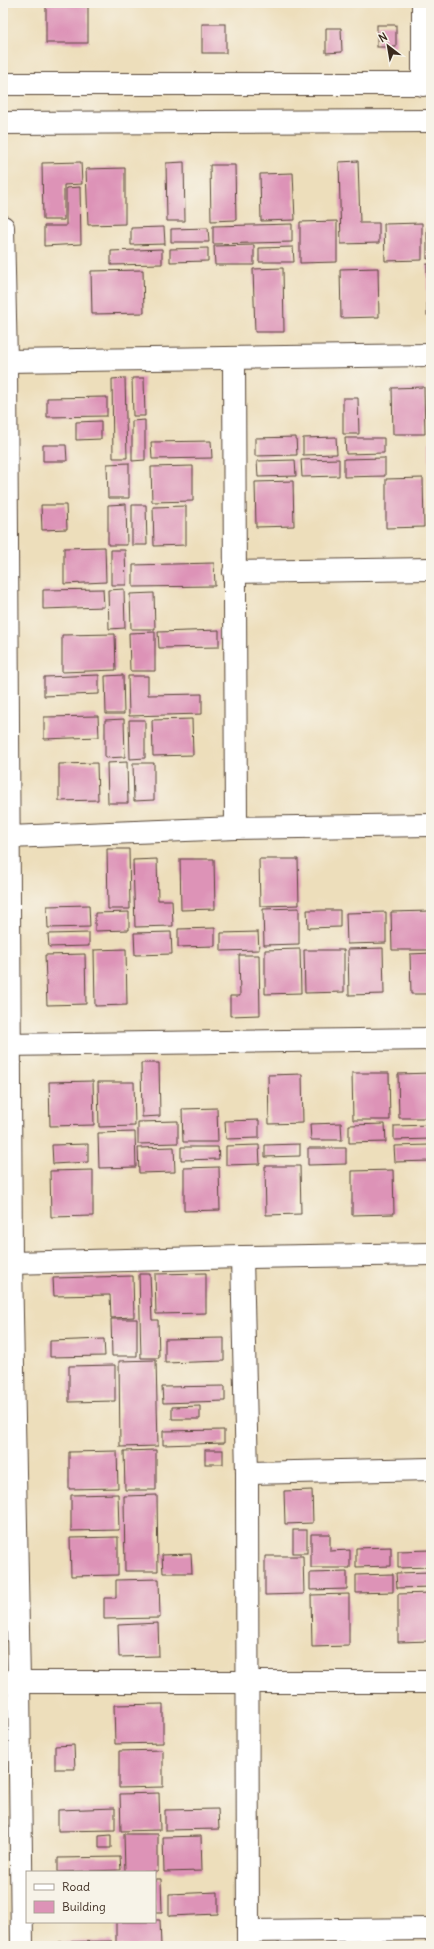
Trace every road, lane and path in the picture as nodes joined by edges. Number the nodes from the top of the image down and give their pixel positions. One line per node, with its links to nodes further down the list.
1 (423, 3): 3 (street)
2 (3, 84): 3 (street)
3 (427, 84)
4 (431, 121): 5 (street)
5 (3, 124)
6 (3, 227): 9 (street)
7 (431, 355): 8 (street)
8 (234, 358): 9 (street); 11 (street)
9 (6, 361): 14 (street)
10 (431, 569): 11 (street)
11 (234, 572): 13 (street)
12 (431, 825): 13 (street)
13 (236, 828): 14 (street)
14 (9, 837): 16 (street)
15 (431, 1039): 16 (street)
16 (6, 1045): 19 (street)
17 (431, 1254): 18 (street)
18 (242, 1257): 19 (street); 21 (street)
19 (11, 1264): 22 (street)
20 (431, 1469): 21 (street)
21 (246, 1472): 23 (street)
22 (11, 1682): 23 (street); 27 (street)
23 (248, 1682): 24 (street); 26 (street)
24 (431, 1682)
25 (431, 1929): 26 (street)
26 (248, 1939)
27 (22, 1946)

